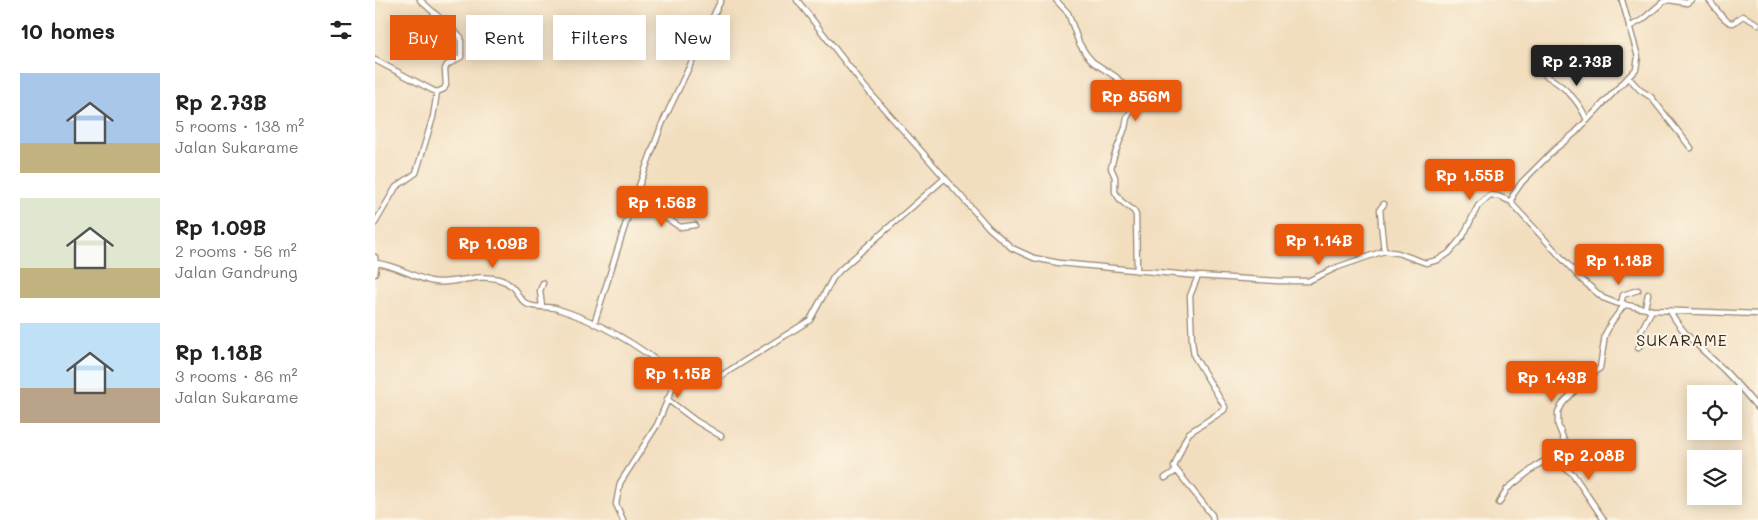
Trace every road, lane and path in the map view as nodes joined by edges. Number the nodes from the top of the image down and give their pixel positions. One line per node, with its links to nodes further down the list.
1 (420, 0): 13 (street)
2 (721, 0): 17 (street)
3 (797, 0): 16 (street)
4 (1056, 0): 25 (street)
5 (1622, 0): 9 (street)
6 (1691, 0): 9 (street)
7 (1709, 0): 8 (street)
8 (1758, 24)
9 (1629, 27): 12 (street)
10 (375, 60): 13 (street)
11 (1545, 75): 14 (street)
12 (1629, 78): 14 (street); 15 (street)
13 (440, 90): 20 (street)
14 (1587, 120): 18 (street)
15 (1691, 148)
16 (945, 178): 25 (street); 39 (street)
17 (633, 202): 21 (street); 37 (street)
18 (1511, 202): 22 (street); 31 (street)
19 (1384, 204): 22 (street)
20 (375, 223)
21 (695, 225)
22 (1385, 250): 27 (street)
23 (375, 257): 24 (street)
24 (376, 263): 26 (street); 32 (street)
25 (1137, 271): 27 (street)
26 (375, 274)
27 (1197, 276): 44 (street)
28 (543, 283): 32 (street)
29 (1638, 290): 31 (street)
30 (1648, 294): 33 (street)
31 (1623, 304): 33 (street); 43 (street)
32 (542, 306): 37 (street)
33 (1645, 308): 34 (street)
34 (1652, 310): 35 (street); 38 (street)
35 (1670, 311): 36 (street); 41 (street)
36 (1758, 314)
37 (594, 324): 39 (street)
38 (1638, 348)
39 (674, 375): 40 (street)
40 (667, 398): 42 (street); 47 (street)
41 (1758, 408)
42 (721, 436)
43 (1553, 457): 46 (street); 49 (street)
44 (1176, 470): 45 (street); 48 (street)
45 (1165, 478)
46 (1499, 503)
47 (623, 520)
48 (1213, 520)
49 (1604, 520)

